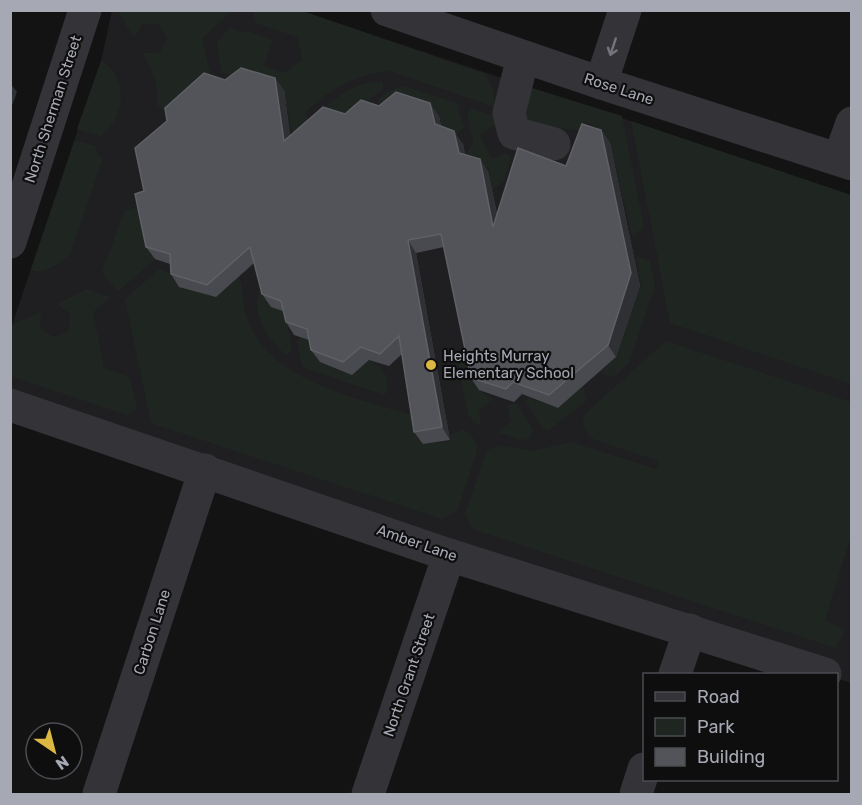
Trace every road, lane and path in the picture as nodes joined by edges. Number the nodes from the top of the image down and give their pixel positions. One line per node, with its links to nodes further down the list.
1 (85, 10): 9 (street, North Sherman Street)
2 (387, 10): 4 (street, Rose Lane)
3 (625, 10): 5 (street, one-way to 5)
4 (523, 57): 5 (street, Rose Lane); 7 (street)
5 (601, 83): 8 (street, Rose Lane)
6 (852, 123): 8 (street)
7 (554, 144)
8 (845, 161)
9 (16, 207): 10 (street, North Sherman Street)
10 (10, 242)
11 (10, 405): 12 (street, Amber Lane)
12 (205, 470): 13 (street, Amber Lane); 18 (street, Carbon Lane)
13 (449, 555): 14 (street, Amber Lane); 19 (street, North Grant Street)
14 (690, 630): 15 (street); 16 (street, Amber Lane)
15 (676, 673)
16 (819, 673)
17 (643, 775): 20 (street)
18 (99, 795)
19 (368, 795)
20 (636, 795)

